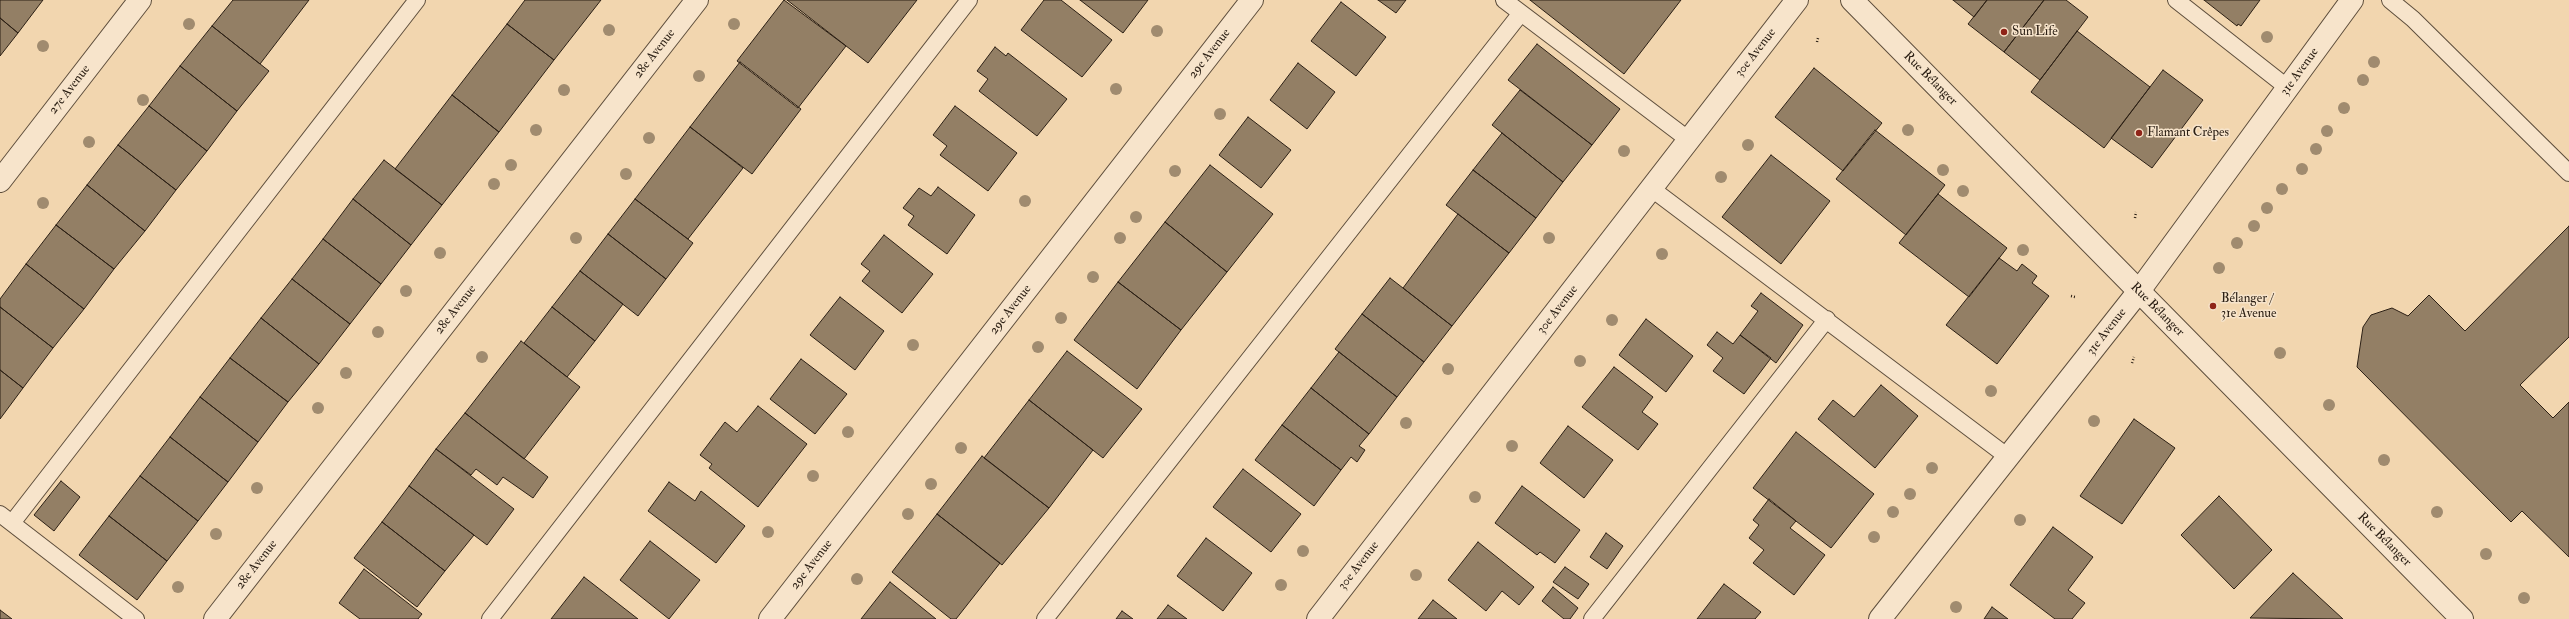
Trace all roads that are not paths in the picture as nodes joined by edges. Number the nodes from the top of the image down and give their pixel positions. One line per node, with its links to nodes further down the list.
1 (140, 0): 16 (street, 27e Avenue)
2 (417, 0): 21 (lane)
3 (696, 0): 23 (street, 28e Avenue)
4 (969, 0): 24 (lane)
5 (1252, 0): 25 (street, 29e Avenue)
6 (1504, 0): 12 (lane)
7 (1797, 0): 14 (street, 30e Avenue)
8 (1852, 0): 18 (street, Rue Bélanger)
9 (2176, 0): 13 (lane)
10 (2352, 0): 13 (street, 31e Avenue)
11 (2390, 0): 15 (lane)
12 (1521, 13): 14 (lane); 26 (lane)
13 (2288, 88): 18 (street, 31e Avenue)
14 (1689, 140): 17 (street, 30e Avenue)
15 (2569, 174)
16 (0, 181)
17 (1652, 189): 19 (lane); 27 (street, 30e Avenue)
18 (2139, 291): 20 (street, 31e Avenue); 30 (street, Rue Bélanger)
19 (1828, 319): 20 (lane); 28 (lane)
20 (2008, 457): 29 (street, 31e Avenue)
21 (6, 518): 22 (lane)
22 (136, 619)
23 (215, 619)
24 (490, 619)
25 (770, 619)
26 (1045, 619)
27 (1318, 619)
28 (1592, 619)
29 (1880, 619)
30 (2462, 619)

